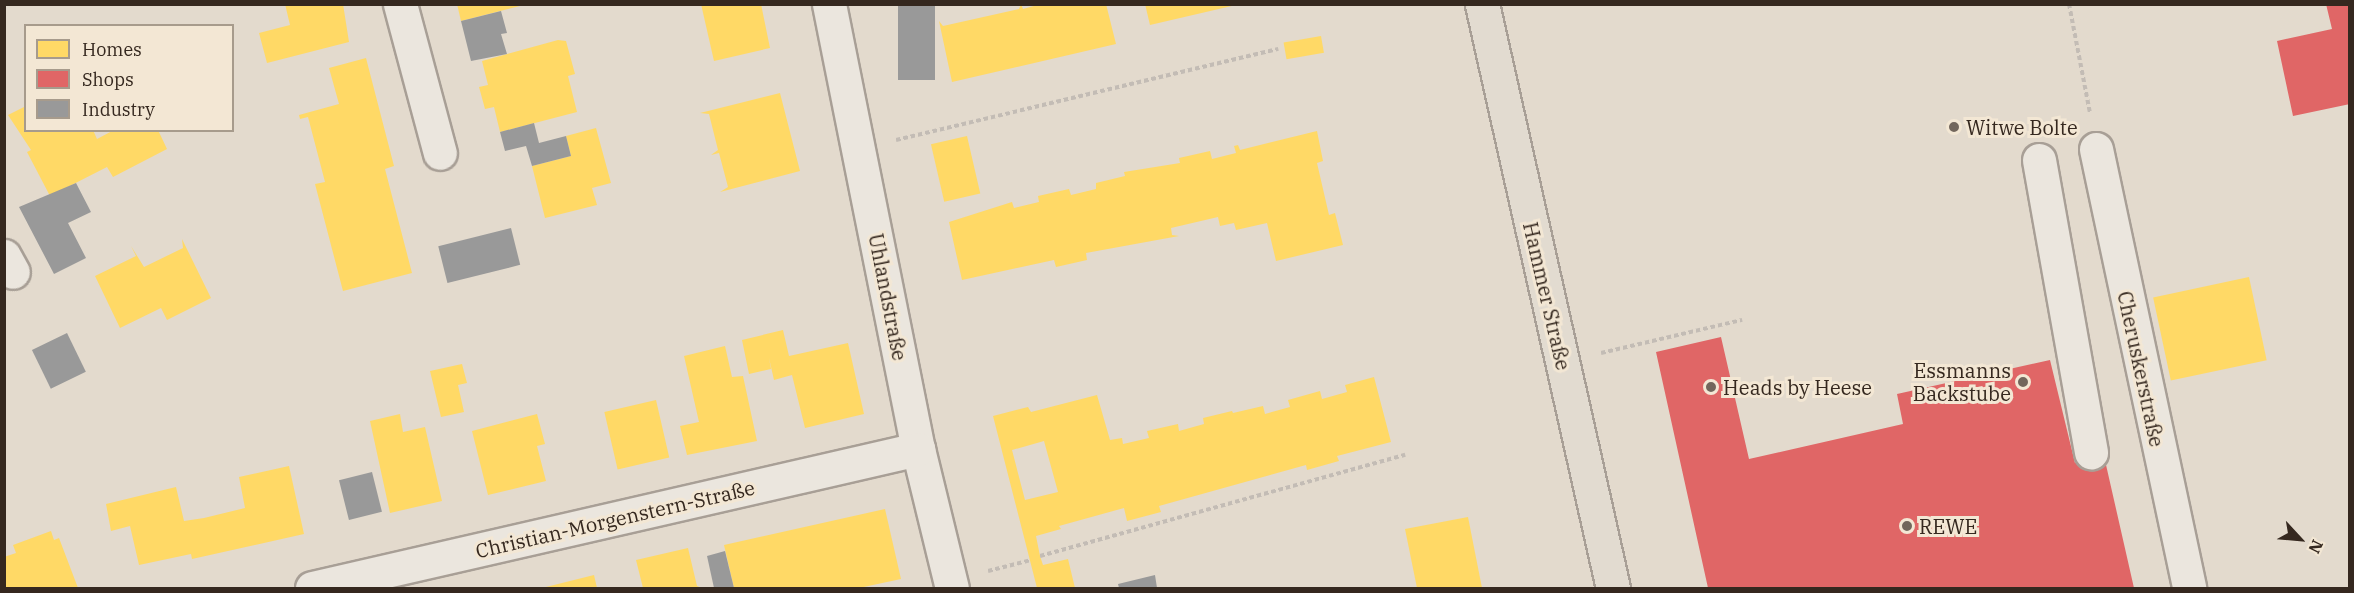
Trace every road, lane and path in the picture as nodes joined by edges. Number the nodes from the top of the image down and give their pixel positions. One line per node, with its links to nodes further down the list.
1 (400, 4): 8 (street)
2 (829, 4): 6 (street, Uhlandstraße)
3 (1482, 4): 11 (main road, Hammer Straße)
4 (2069, 4): 7 (path)
5 (1278, 49): 6 (path)
6 (858, 149): 12 (street, Uhlandstraße)
7 (2096, 149): 19 (street, Cheruskerstraße)
8 (440, 153)
9 (2039, 160): 13 (street)
10 (1742, 320): 11 (path)
11 (1562, 362): 18 (main road, Hammer Straße)
12 (918, 449): 16 (street, Christian-Morgenstern-Straße); 17 (street, Uhlandstraße)
13 (2091, 452)
14 (1405, 455): 15 (path)
15 (1040, 556)
16 (312, 588)
17 (952, 588)
18 (1612, 588)
19 (2189, 588)

